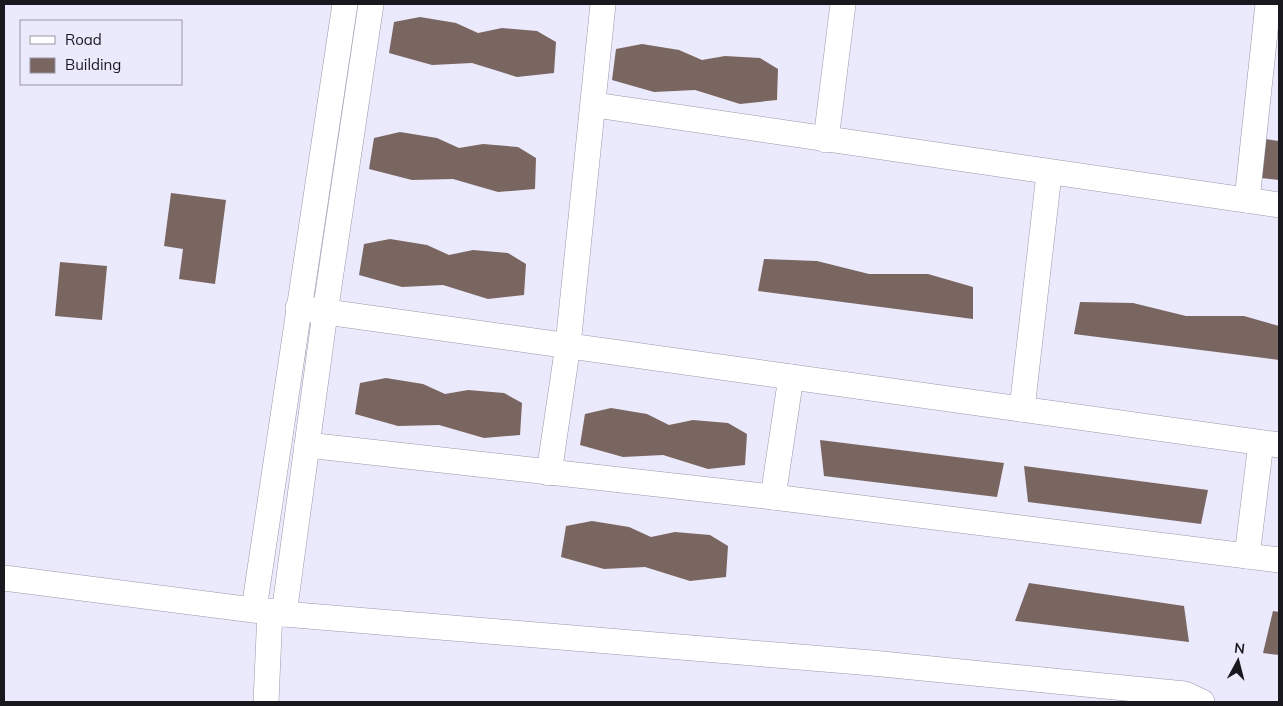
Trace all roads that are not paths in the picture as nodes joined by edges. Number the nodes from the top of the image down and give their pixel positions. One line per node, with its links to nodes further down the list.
1 (345, 4): 11 (street)
2 (371, 4): 12 (street)
3 (603, 4): 6 (street)
4 (843, 4): 7 (street)
5 (1268, 4): 9 (street)
6 (594, 105): 7 (street); 13 (street)
7 (826, 140): 8 (street)
8 (1049, 174): 9 (street); 15 (street)
9 (1247, 200): 10 (street)
10 (1279, 204)
11 (298, 308): 12 (street); 23 (street)
12 (325, 313): 13 (street); 17 (street)
13 (568, 346): 14 (street); 18 (street)
14 (791, 377): 15 (street); 19 (street)
15 (1022, 409): 16 (street)
16 (1270, 444): 20 (street)
17 (307, 446): 18 (street); 23 (street)
18 (549, 472): 19 (street)
19 (773, 497): 20 (street)
20 (1247, 556): 21 (street)
21 (1279, 560)
22 (4, 578): 23 (street)
23 (269, 611): 24 (street); 25 (street)
24 (1064, 692): 26 (street)
25 (266, 702)
26 (1202, 702)

